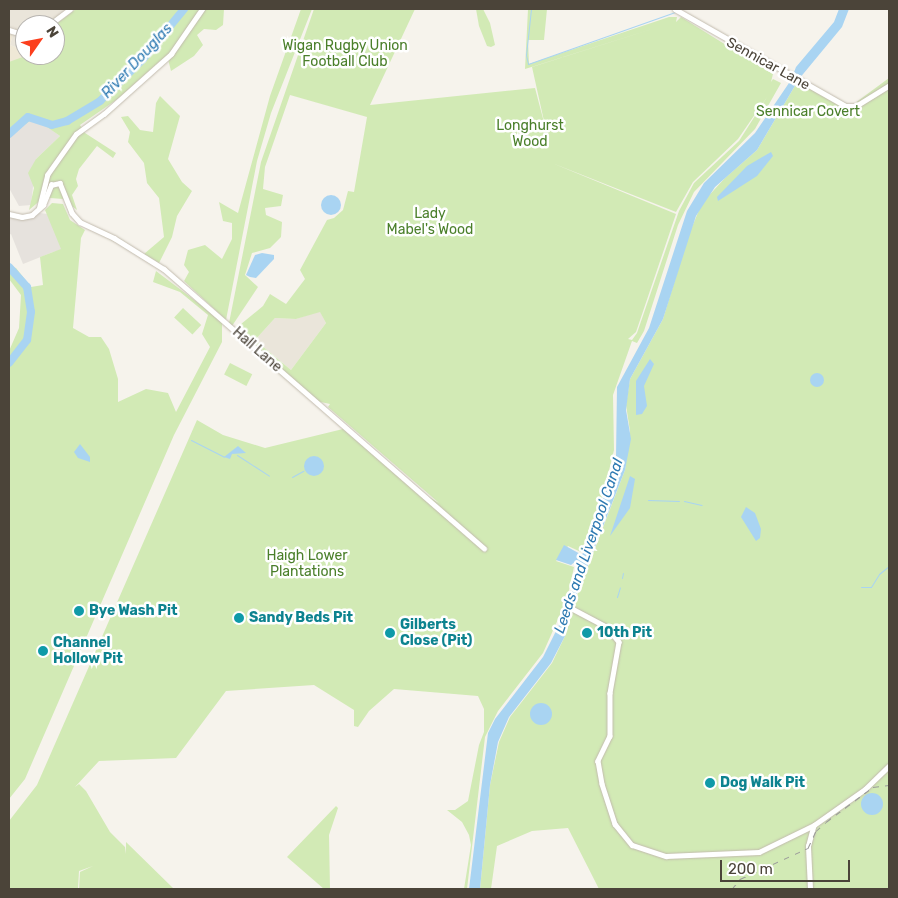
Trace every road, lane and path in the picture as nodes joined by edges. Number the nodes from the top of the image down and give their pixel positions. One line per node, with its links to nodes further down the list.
1 (202, 9): 4 (street)
2 (675, 9): 3 (street, Sennicar Lane)
3 (889, 85)
4 (39, 208): 5 (street); 6 (street, Hall Lane)
5 (9, 214)
6 (484, 548)
7 (573, 609): 9 (street)
8 (889, 766): 9 (street)
9 (814, 825): 10 (street)
10 (810, 889)

